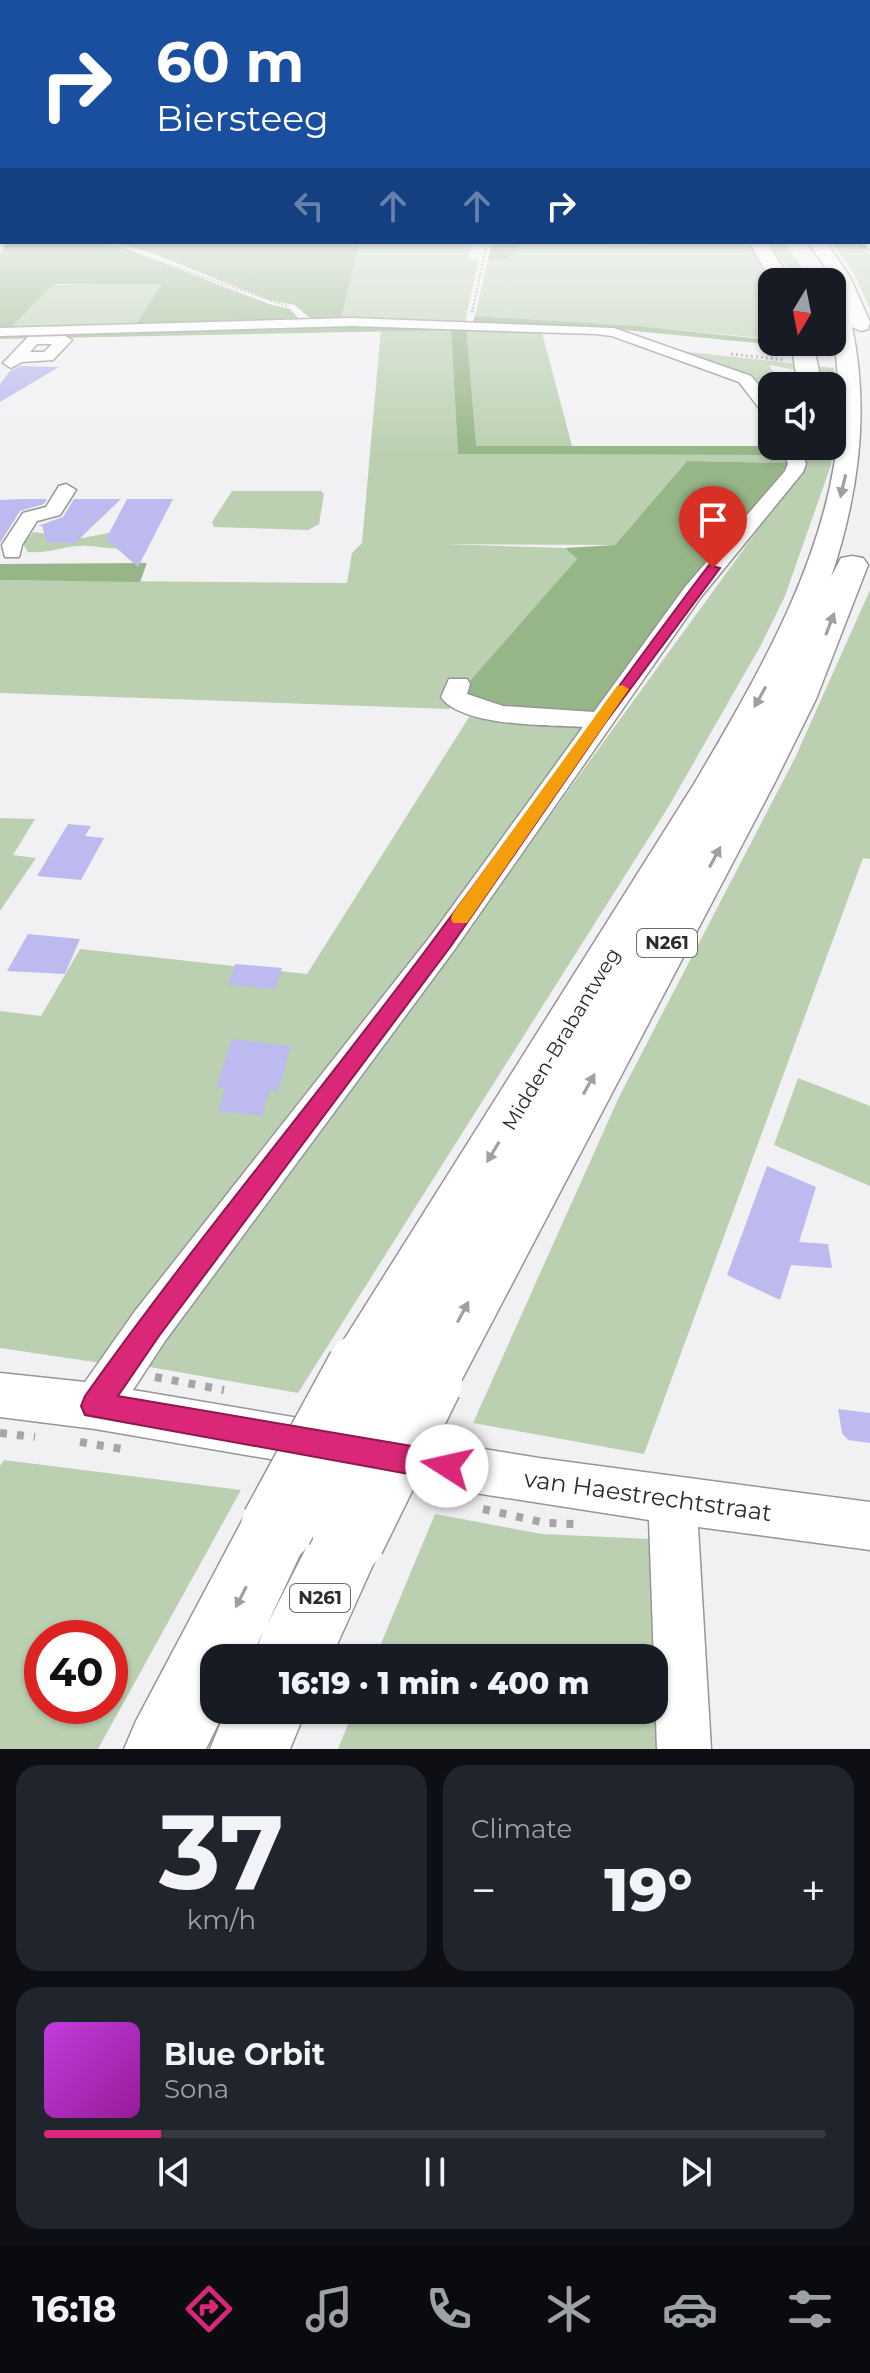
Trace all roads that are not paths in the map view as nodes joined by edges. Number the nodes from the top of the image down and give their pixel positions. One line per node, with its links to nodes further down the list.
1 (846, 290): 3 (highway)
2 (0, 332): 5 (street)
3 (867, 345)
4 (846, 351): 11 (highway, Midden-Brabantweg / N261, one-way to 11)
5 (758, 393)
6 (796, 460): 13 (street)
7 (823, 460): 11 (highway, N261)
8 (870, 489): 18 (highway, N261, one-way to 8, bridge)
9 (66, 490): 10 (street)
10 (12, 553)
11 (816, 576): 21 (highway, Midden-Brabantweg / N261, one-way to 21, bridge)
12 (458, 684): 13 (street)
13 (599, 720): 15 (street)
14 (0, 1395): 15 (street, van Haestrechtstraat)
15 (95, 1406): 16 (street, van Haestrechtstraat)
16 (672, 1499): 17 (street, van Haestrechtstraat); 24 (street)
17 (870, 1526)
18 (298, 1644)
19 (263, 1724): 22 (highway)
20 (266, 1724): 23 (highway)
21 (164, 1749)
22 (250, 1749)
23 (260, 1749)
24 (684, 1749)

